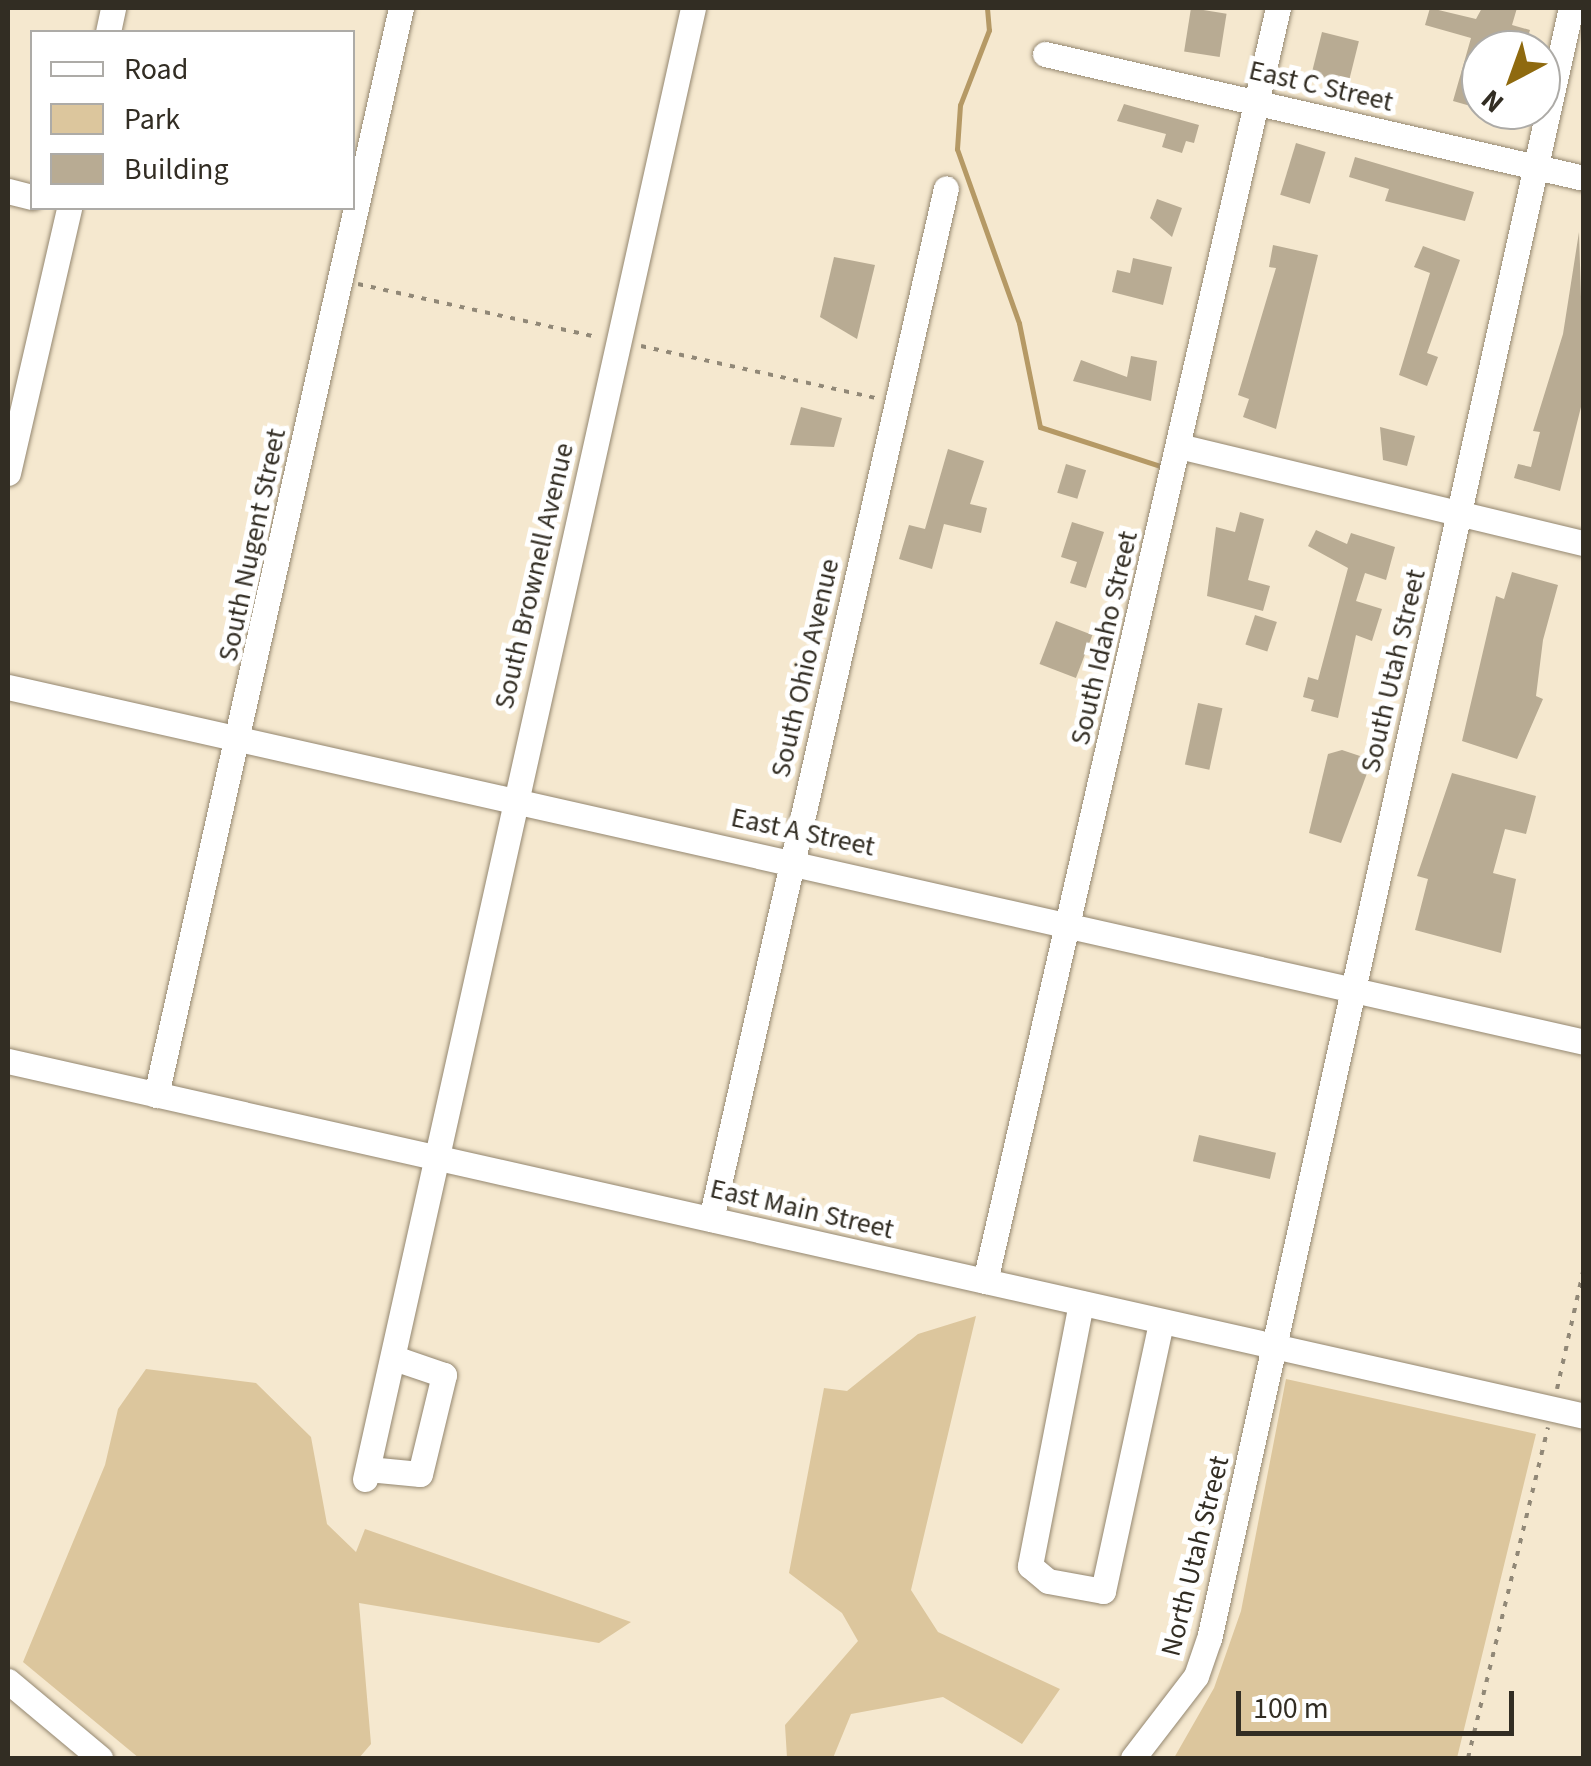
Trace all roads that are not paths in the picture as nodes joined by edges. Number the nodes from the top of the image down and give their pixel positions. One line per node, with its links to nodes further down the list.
1 (401, 8): 16 (street, South Nugent Street)
2 (693, 8): 17 (street, South Brownell Avenue)
3 (1278, 8): 6 (street, South Idaho Street)
4 (1571, 8): 7 (street, South Utah Street)
5 (1045, 54): 6 (street, East C Street)
6 (1256, 101): 7 (street, East C Street); 11 (street, South Idaho Street)
7 (1536, 168): 8 (street, East C Street); 13 (street, South Utah Street)
8 (1584, 178)
9 (946, 188): 18 (street, South Ohio Avenue)
10 (68, 210): 12 (street)
11 (1179, 446): 13 (street); 19 (street, South Idaho Street)
12 (8, 472)
13 (1459, 516): 14 (street); 20 (street, South Utah Street)
14 (1584, 543)
15 (8, 687): 16 (street, East A Street)
16 (241, 740): 17 (street, East A Street); 23 (street, South Nugent Street)
17 (514, 800): 18 (street, East A Street); 24 (street, South Brownell Avenue)
18 (792, 860): 19 (street, East A Street); 25 (street, South Ohio Avenue)
19 (1070, 923): 20 (street, East A Street); 26 (street, South Idaho Street)
20 (1352, 986): 21 (street, East A Street); 29 (street, South Utah Street)
21 (1584, 1042)
22 (8, 1061): 23 (street, East Main Street)
23 (156, 1094): 24 (street, East Main Street)
24 (433, 1157): 25 (street, East Main Street); 30 (street, South Brownell Avenue)
25 (712, 1219): 26 (street, East Main Street)
26 (985, 1281): 27 (street, East Main Street)
27 (1082, 1304): 28 (street, East Main Street); 28 (street)
28 (1161, 1322): 29 (street, East Main Street)
29 (1275, 1348): 31 (street, East Main Street); 34 (street, North Utah Street)
30 (394, 1358): 30 (street, South Brownell Avenue)
31 (1584, 1416)
32 (8, 1681): 33 (street)
33 (93, 1756)
34 (1134, 1758)

